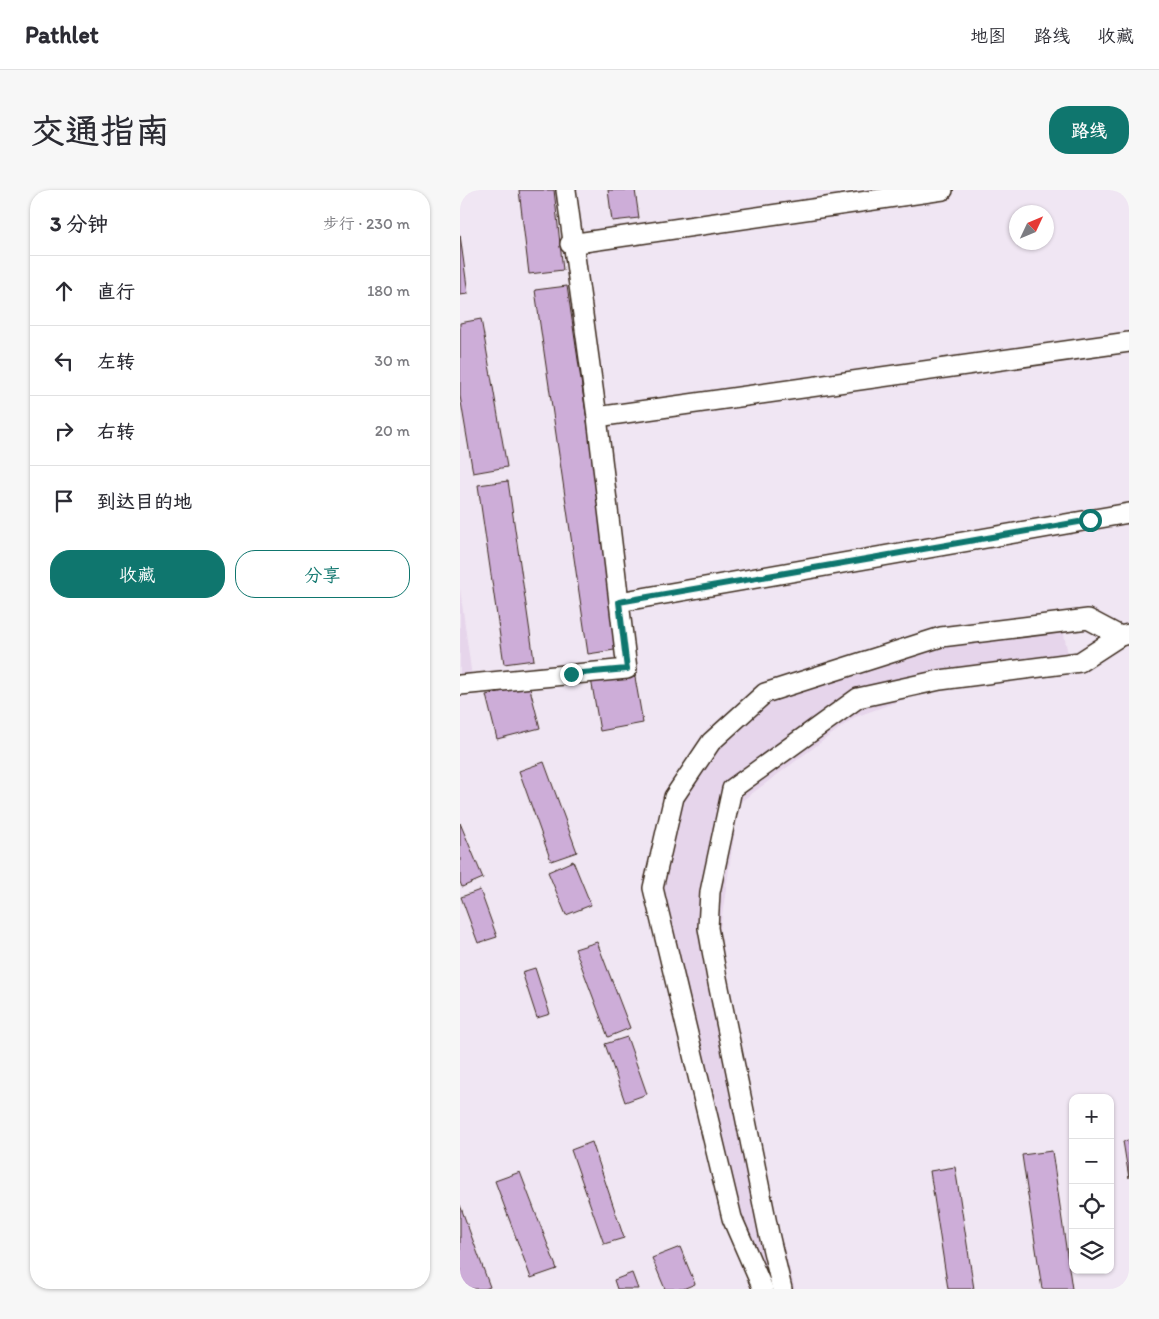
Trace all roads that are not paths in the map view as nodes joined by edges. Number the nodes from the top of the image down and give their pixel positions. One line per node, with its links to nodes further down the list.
1 (566, 190): 5 (street)
2 (943, 190): 3 (street)
3 (570, 244)
4 (1129, 342): 5 (street)
5 (596, 417): 7 (street)
6 (1129, 513): 7 (street)
7 (619, 602): 9 (street)
8 (1124, 635): 10 (street); 11 (street)
9 (460, 686)
10 (763, 1289)
11 (782, 1289)

